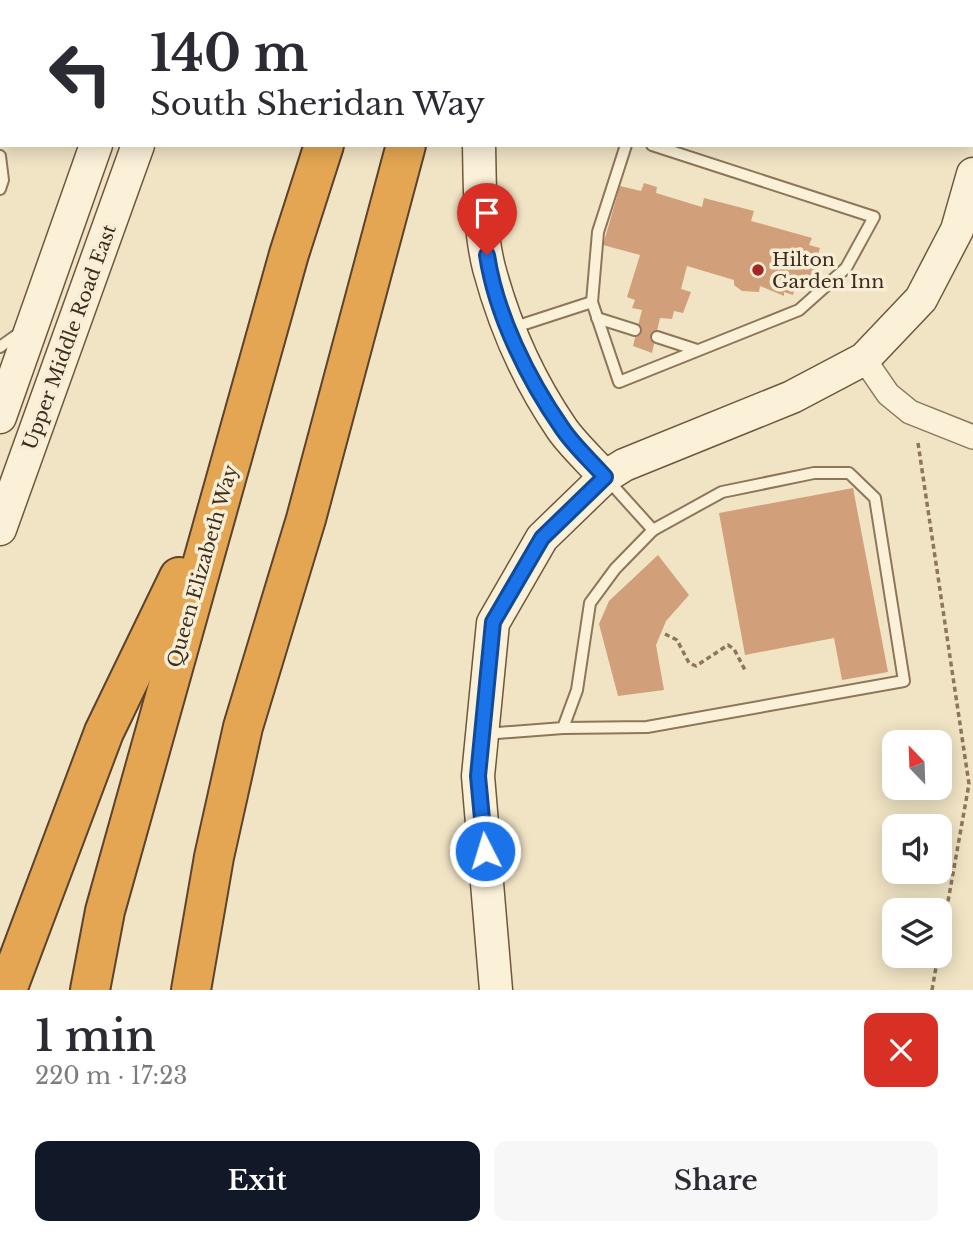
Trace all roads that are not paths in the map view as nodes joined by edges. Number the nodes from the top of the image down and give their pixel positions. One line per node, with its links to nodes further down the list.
1 (95, 147): 14 (street, Upper Middle Road East)
2 (137, 147): 24 (street, Upper Middle Road East)
3 (323, 147): 11 (highway, Queen Elizabeth Way)
4 (405, 147): 30 (highway)
5 (479, 147): 15 (street)
6 (625, 147): 12 (lane)
7 (658, 147): 19 (lane)
8 (0, 156): 10 (lane)
9 (973, 174): 20 (street)
10 (0, 189)
11 (289, 254): 28 (highway); 29 (highway, Queen Elizabeth Way)
12 (592, 302): 13 (lane); 15 (lane)
13 (597, 318): 16 (lane); 19 (lane)
14 (33, 320): 18 (lane); 21 (street, Upper Middle Road East)
15 (509, 329): 23 (street)
16 (635, 330)
17 (657, 337): 19 (lane)
18 (0, 347)
19 (697, 350)
20 (864, 359): 22 (street); 23 (street)
21 (0, 416)
22 (973, 438)
23 (605, 477): 25 (lane); 27 (street)
24 (0, 529)
25 (653, 530): 26 (lane); 26 (lane)
26 (564, 728): 27 (lane)
27 (481, 734): 31 (street)
28 (7, 990)
29 (90, 990)
30 (191, 990)
31 (496, 990)

